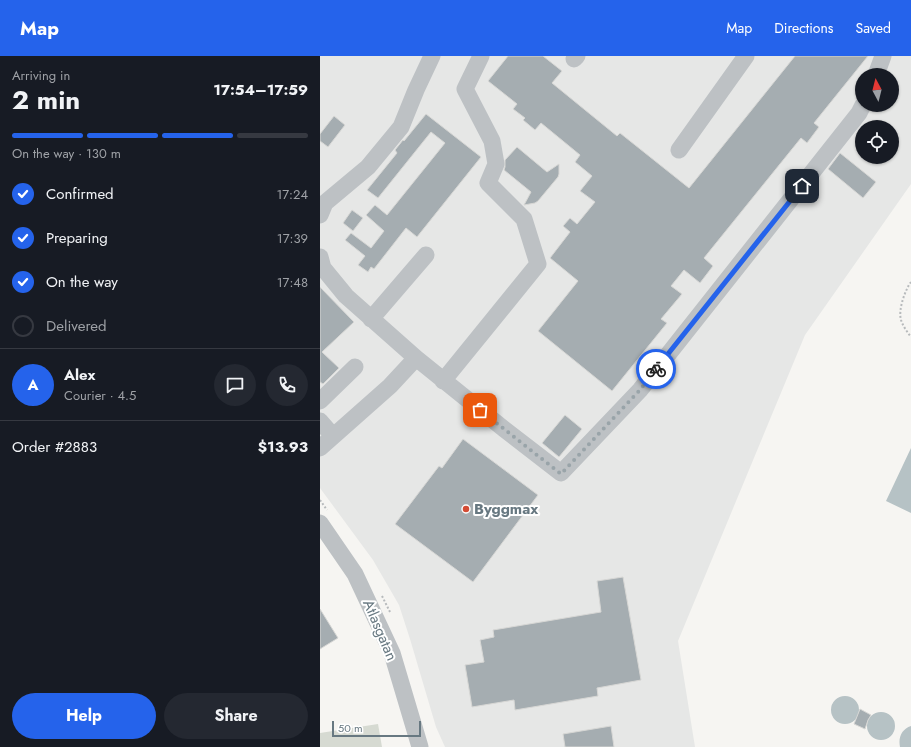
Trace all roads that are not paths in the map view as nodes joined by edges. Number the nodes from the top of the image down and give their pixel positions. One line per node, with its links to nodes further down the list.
1 (432, 56): 8 (street)
2 (481, 56): 14 (street)
3 (746, 56): 7 (street)
4 (883, 56): 5 (street)
5 (879, 68)
6 (860, 112): 14 (street)
7 (679, 150)
8 (320, 215)
9 (426, 255): 11 (street)
10 (320, 257): 11 (street)
11 (372, 319): 12 (street)
12 (416, 358): 14 (street); 17 (street)
13 (355, 367): 15 (street)
14 (443, 381)
15 (320, 401)
16 (320, 421): 17 (street)
17 (333, 436): 18 (street)
18 (320, 448)
19 (320, 523): 20 (street, Atlasgatan)
20 (420, 747)

